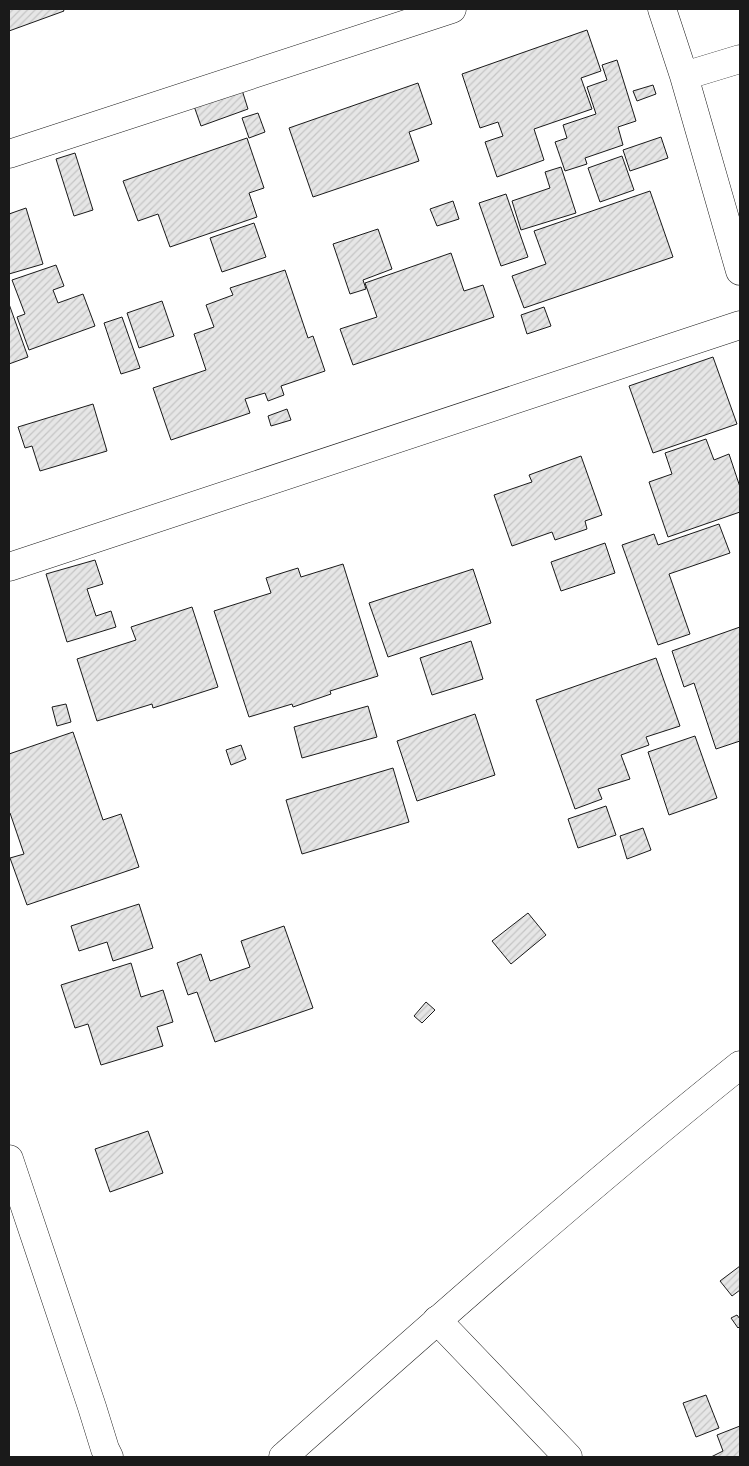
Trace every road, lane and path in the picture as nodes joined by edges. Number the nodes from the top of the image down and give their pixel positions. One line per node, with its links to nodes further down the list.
1 (452, 9): 5 (street)
2 (662, 9): 4 (street)
3 (740, 59): 4 (street)
4 (684, 76): 6 (street)
5 (9, 154)
6 (740, 271)
7 (740, 325): 8 (street)
8 (9, 567)
9 (740, 1065): 11 (street)
10 (9, 1159): 12 (street)
11 (437, 1320): 13 (street); 14 (street)
12 (109, 1457)
13 (283, 1457)
14 (568, 1457)

